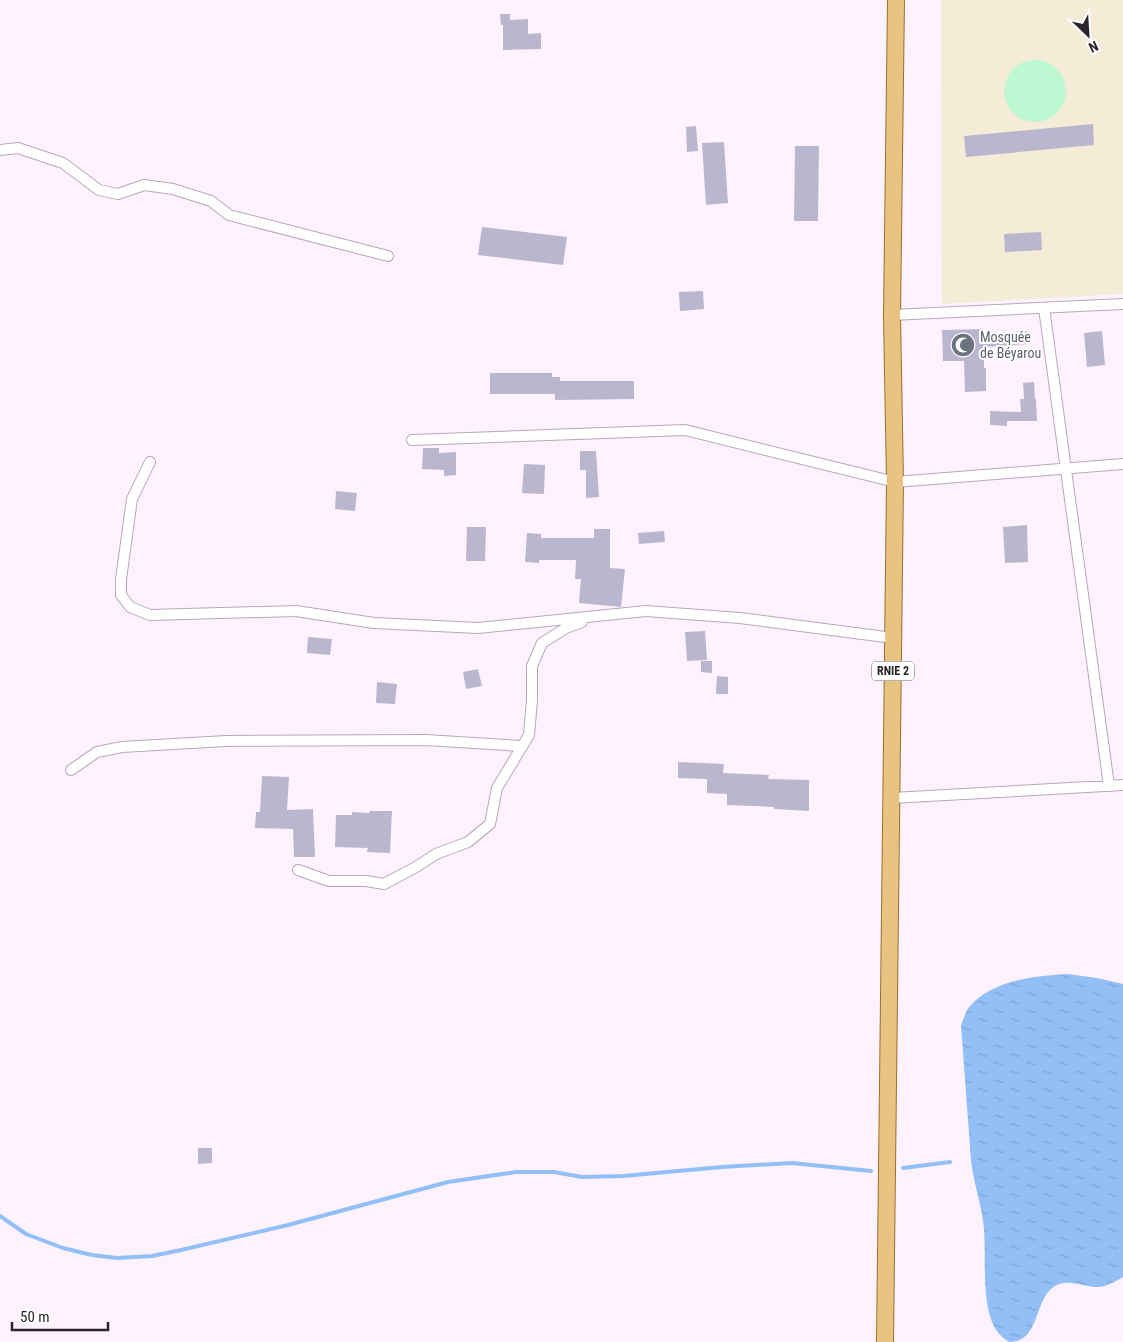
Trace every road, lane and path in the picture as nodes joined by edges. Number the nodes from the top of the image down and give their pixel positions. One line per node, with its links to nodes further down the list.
1 (896, 0): 6 (main road, RNIE 2)
2 (0, 150): 3 (street)
3 (388, 256)
4 (1123, 304): 5 (street)
5 (1044, 308): 6 (street); 10 (street)
6 (892, 315): 11 (main road, RNIE 2)
7 (412, 440): 11 (street)
8 (150, 462): 12 (street)
9 (1123, 464): 10 (street)
10 (1066, 469): 11 (street); 17 (street)
11 (895, 482): 13 (main road, RNIE 2)
12 (595, 617): 13 (street); 14 (street)
13 (893, 638): 18 (main road, RNIE 2)
14 (521, 746): 15 (street); 19 (street)
15 (72, 770)
16 (1123, 785): 17 (street)
17 (1109, 786): 18 (street)
18 (892, 798): 20 (main road, RNIE 2)
19 (298, 870)
20 (885, 1342)

